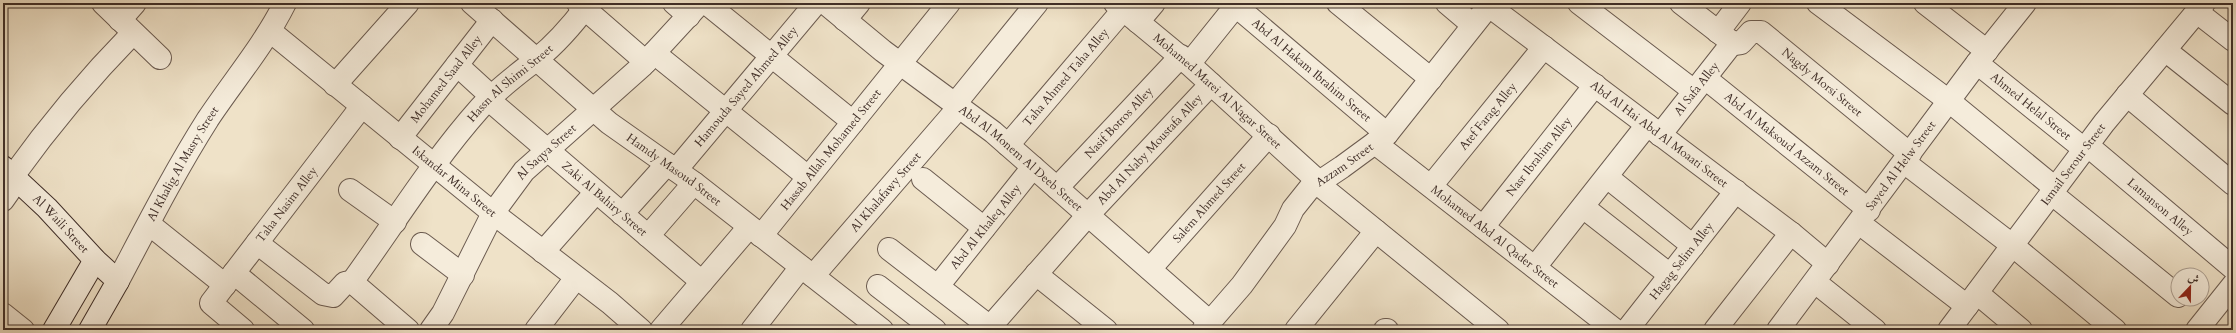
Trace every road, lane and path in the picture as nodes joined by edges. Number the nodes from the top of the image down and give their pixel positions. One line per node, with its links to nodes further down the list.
1 (103, 3): 30 (street)
2 (135, 3): 30 (street)
3 (285, 3): 31 (street, Al Khalig Al Masry Street)
4 (408, 3): 47 (street)
5 (472, 3): 27 (street, Hamdy Masoud Street)
6 (706, 3): 36 (street)
7 (816, 3): 36 (street, Hamouda Sayed Ahmed Alley)
8 (825, 3): 28 (street, Abd Al Monem Al Deeb Street)
9 (860, 3): 28 (street)
10 (949, 3): 42 (street, Hassab Allah Mohamed Street)
11 (1037, 3): 54 (street, Al Khalafawy Street)
12 (1154, 3): 26 (street, Taha Ahmed Taha Alley)
13 (1338, 3): 44 (street)
14 (1447, 3): 29 (street)
15 (1579, 3): 46 (street, Abd Al Maksoud Azzam Street)
16 (1681, 3): 32 (street)
17 (1740, 3): 32 (street, Al Safa Alley)
18 (1818, 3): 51 (street)
19 (1925, 3): 37 (street, Ahmed Helal Street)
20 (2025, 3): 37 (street, Sayed Al Helw Street)
21 (1237, 4): 41 (street, Nasif Botros Alley); 61 (street, Abd Al Hakam Ibrahim Street)
22 (1490, 4): 29 (street, Azzam Street); 34 (street, Abd Al Hai Abd Al Moaati Street)
23 (584, 5): 39 (street); 40 (street, Hassn Al Shimi Street)
24 (688, 7): 39 (street, Al Saqya Street)
25 (2200, 7): 33 (street); 35 (street, Ismail Serour Street)
26 (1125, 12): 41 (street, Mohamed Marei Al Nagar Street); 62 (street, Taha Ahmed Taha Alley)
27 (492, 20): 40 (street, Hamdy Masoud Street); 43 (street, Mohamed Saad Alley)
28 (845, 20): 42 (street, Abd Al Monem Al Deeb Street)
29 (1474, 24): 44 (street, Azzam Street)
30 (127, 26): 38 (street); 69 (street)
31 (270, 31): 47 (street, Iskandar Mina Street); 89 (street, Al Khalig Al Masry Street)
32 (1726, 37): 46 (street, Al Safa Alley); 65 (street, Nagdy Morsi Street)
33 (2233, 40)
34 (1544, 47): 48 (street, Abd Al Hai Abd Al Moaati Street); 76 (street, Atef Farag Alley)
35 (2165, 50): 49 (street, Ismail Serour Street); 52 (street)
36 (772, 56): 56 (street, Hamouda Sayed Ahmed Alley); 57 (street)
37 (1982, 57): 51 (street, Sayed Al Helw Street); 63 (street, Ahmed Helal Street)
38 (160, 58)
39 (650, 58): 55 (street, Al Saqya Street); 56 (street)
40 (537, 59): 50 (street, Hassn Al Shimi Street); 55 (street, Hamdy Masoud Street)
41 (1185, 60): 45 (street, Mohamed Marei Al Nagar Street); 77 (street, Nasif Botros Alley)
42 (900, 64): 54 (street, Abd Al Monem Al Deeb Street); 57 (street, Hassab Allah Mohamed Street)
43 (457, 66): 50 (street, Zaki Al Bahiry Street); 60 (street, Mohamed Saad Alley)
44 (1431, 79): 61 (street, Azzam Street)
45 (1211, 84): 59 (street, Mohamed Marei Al Nagar Street); 86 (street, Abd Al Naby Moustafa Alley)
46 (1700, 84): 58 (street, Al Safa Alley); 87 (street, Abd Al Maksoud Azzam Street)
47 (335, 85): 53 (street, Iskandar Mina Street)
48 (1595, 85): 58 (street, Abd Al Hai Abd Al Moaati Street); 90 (street, Nasr Ibrahim Alley)
49 (2128, 95): 63 (street, Ismail Serour Street); 75 (street)
50 (490, 98): 64 (street, Zaki Al Bahiry Street); 66 (street, Hassn Al Shimi Street)
51 (1949, 101): 65 (street, Sayed Al Helw Street); 79 (street)
52 (2233, 104)
53 (362, 106): 60 (street, Iskandar Mina Street); 96 (street, Taha Nasim Alley)
54 (957, 106): 62 (street, Abd Al Monem Al Deeb Street); 107 (street, Al Khalafawy Street)
55 (593, 109): 64 (street, Al Saqya Street); 67 (street, Hamdy Masoud Street)
56 (726, 111): 67 (street, Hamouda Sayed Ahmed Alley); 70 (street)
57 (853, 122): 70 (street, Hassab Allah Mohamed Street)
58 (1654, 130): 71 (street, Al Safa Alley); 81 (street, Abd Al Hai Abd Al Moaati Street)
59 (1268, 135): 73 (street, Mohamed Marei Al Nagar Street); 106 (street, Salem Ahmed Street)
60 (400, 138): 66 (street, Iskandar Mina Street)
61 (1381, 138): 73 (street, Azzam Street); 76 (street, Mohamed Abd Al Qader Street)
62 (1008, 145): 68 (street, Abd Al Monem Al Deeb Street)
63 (2086, 147): 79 (street, Ismail Serour Street); 105 (street, Lamanson Alley)
64 (547, 150): 80 (street, Zaki Al Bahiry Street); 84 (street, Al Saqya Street)
65 (1907, 158): 87 (street, Sayed Al Helw Street); 98 (street)
66 (433, 165): 84 (street, Iskandar Mina Street); 88 (street, Hassn Al Shimi Street)
67 (672, 167): 74 (street, Hamdy Masoud Street); 85 (street, Hamouda Sayed Ahmed Alley)
68 (1033, 167): 77 (street, Abd Al Monem Al Deeb Street); 91 (street, Abd Al Khaleq Alley)
69 (11, 174): 82 (street); 102 (street, Al Waili Street)
70 (808, 177): 92 (street, Hassab Allah Mohamed Street)
71 (1607, 177): 83 (street, Al Safa Alley); 99 (street)
72 (923, 179): 91 (street)
73 (1318, 182): 93 (street, Mohamed Marei Al Nagar Street); 127 (street, Azzam Street)
74 (694, 184): 92 (street, Hamdy Masoud Street); 95 (street)
75 (2233, 184)
76 (1430, 186): 90 (street, Mohamed Abd Al Qader Street)
77 (1057, 188): 86 (street, Abd Al Monem Al Deeb Street)
78 (350, 190): 88 (street)
79 (2053, 190): 98 (street, Ismail Serour Street); 120 (street)
80 (596, 192): 85 (street, Zaki Al Bahiry Street); 101 (street)
81 (1736, 192): 94 (street, Abd Al Hai Abd Al Moaati Street); 99 (street, Hagag Selim Alley)
82 (3, 200)
83 (1583, 207): 104 (street, Al Safa Alley); 110 (street)
84 (493, 213): 101 (street, Iskandar Mina Street); 109 (street, Al Saqya Street)
85 (622, 214): 95 (street, Zaki Al Bahiry Street)
86 (1088, 215): 106 (street, Abd Al Monem Al Deeb Street); 108 (street, Abd Al Naby Moustafa Alley)
87 (1864, 217): 103 (street, Sayed Al Helw Street); 122 (street, Abd Al Maksoud Azzam Street)
88 (395, 222): 114 (street, Hassn Al Shimi Street)
89 (149, 224): 112 (street); 113 (street, Al Khalig Al Masry Street)
90 (1483, 227): 104 (street, Mohamed Abd Al Qader Street)
91 (984, 228): 119 (street, Abd Al Khaleq Alley)
92 (755, 231): 107 (street, Hamdy Masoud Street); 115 (street, Hassab Allah Mohamed Street)
93 (1376, 231): 142 (street); 143 (street, Mohamed Marei Al Nagar Street)
94 (1791, 233): 103 (street, Abd Al Hai Abd Al Moaati Street); 146 (street)
95 (648, 236): 115 (street, Zaki Al Bahiry Street)
96 (257, 243): 112 (street, Taha Nasim Alley); 114 (street)
97 (422, 244): 109 (street)
98 (2012, 245): 122 (street, Ismail Serour Street); 151 (street)
99 (1693, 246): 110 (street, Hagag Selim Alley)
100 (889, 249): 119 (street)
101 (542, 252): 111 (street, Iskandar Mina Street)
102 (95, 260): 113 (street, Al Waili Street); 130 (street)
103 (1828, 264): 116 (street, Sayed Al Helw Street)
104 (1535, 267): 144 (street, Mohamed Abd Al Qader Street)
105 (2233, 268)
106 (1150, 269): 127 (street, Abd Al Monem Al Deeb Street)
107 (807, 272): 126 (street, Hamdy Masoud Street); 139 (street, Al Khalafawy Street)
108 (1036, 274): 128 (street, Abd Al Naby Moustafa Alley); 141 (street)
109 (463, 275): 135 (street, Al Saqya Street)
110 (1670, 275): 145 (street, Hagag Selim Alley)
111 (576, 278): 136 (street); 137 (street, Iskandar Mina Street)
112 (229, 279): 132 (street, Taha Nasim Alley); 133 (street)
113 (118, 281): 131 (street, Al Khalig Al Masry Street)
114 (352, 282): 134 (street)
115 (702, 282): 138 (street, Hassab Allah Mohamed Street)
116 (1815, 282): 147 (street, Sayed Al Helw Street); 148 (street)
117 (2233, 285): 125 (street)
118 (878, 286): 121 (street)
119 (938, 286): 128 (street)
120 (2170, 289)
121 (896, 300): 126 (street); 140 (street)
122 (1972, 300): 149 (street, Ismail Serour Street); 150 (street, Abd Al Maksoud Azzam Street)
123 (2188, 307): 125 (street)
124 (3, 314): 129 (street)
125 (2202, 324)
126 (868, 325)
127 (1206, 326)
128 (992, 329)
129 (23, 330)
130 (54, 330)
131 (90, 330)
132 (243, 330)
133 (303, 330)
134 (408, 330)
135 (431, 330)
136 (536, 330)
137 (641, 330)
138 (661, 330)
139 (752, 330)
140 (935, 330)
141 (1106, 330)
142 (1296, 330)
143 (1498, 330)
144 (1615, 330)
145 (1627, 330)
146 (1715, 330)
147 (1778, 330)
148 (1875, 330)
149 (1949, 330)
150 (2021, 330)
151 (2115, 330)

